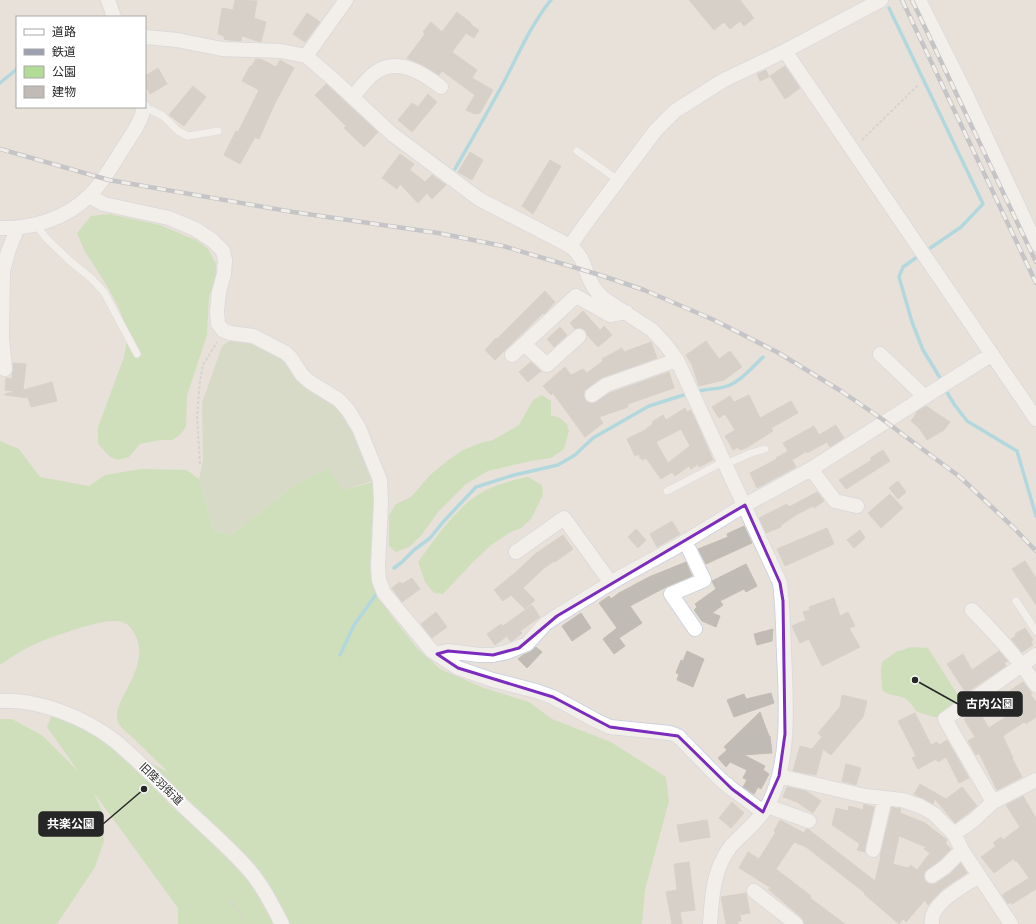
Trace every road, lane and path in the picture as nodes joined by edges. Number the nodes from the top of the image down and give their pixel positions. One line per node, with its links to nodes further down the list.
1 (108, 0): 5 (street)
2 (346, 0): 8 (street)
3 (881, 0): 7 (street)
4 (919, 0): 21 (street)
5 (114, 16)
6 (146, 37): 8 (street)
7 (785, 50): 14 (street); 16 (street)
8 (306, 56): 11 (street)
9 (918, 85): 14 (path)
10 (441, 87): 11 (street)
11 (353, 97): 22 (street)
12 (143, 108): 13 (lane); 17 (street)
13 (218, 131)
14 (852, 149): 29 (street)
15 (576, 151): 16 (lane)
16 (618, 180): 22 (street)
17 (88, 196): 18 (street); 24 (street)
18 (36, 225): 20 (street); 27 (lane)
19 (0, 228): 20 (street)
20 (17, 229): 32 (street)
21 (1036, 244)
22 (570, 246): 23 (street)
23 (626, 312): 26 (street); 31 (street)
24 (223, 330): 38 (path); 50 (street)
25 (579, 336): 26 (street)
26 (524, 344): 30 (street)
27 (138, 354)
28 (880, 354): 34 (street)
29 (992, 354): 34 (street); 35 (street)
30 (512, 355)
31 (677, 360): 33 (street); 37 (street)
32 (5, 369)
33 (592, 395)
34 (925, 397): 39 (street)
35 (1036, 419)
36 (765, 449): 37 (lane)
37 (725, 463): 40 (lane); 41 (street)
38 (200, 464)
39 (811, 469): 41 (street); 42 (street)
40 (668, 491)
41 (745, 505): 43 (street); 55 (street)
42 (857, 506)
43 (685, 541): 45 (street); 48 (street)
44 (516, 552): 45 (street)
45 (611, 583): 50 (street)
46 (1016, 601): 49 (lane)
47 (972, 610): 52 (street)
48 (695, 629)
49 (1036, 631)
50 (437, 654): 59 (street)
51 (1036, 654): 52 (street)
52 (1022, 665): 53 (street); 58 (street)
53 (1036, 685)
54 (0, 701): 69 (street, 旧陸羽街道)
55 (779, 776): 57 (street); 59 (street)
56 (1036, 780): 58 (street)
57 (885, 798): 61 (street); 62 (street)
58 (993, 802): 61 (street)
59 (765, 809): 60 (street); 70 (street)
60 (810, 822)
61 (954, 834): 63 (street)
62 (873, 850)
63 (962, 850): 64 (street); 65 (street)
64 (932, 876)
65 (979, 876): 72 (street); 73 (street)
66 (754, 891): 71 (street)
67 (229, 901): 68 (path)
68 (247, 924)
69 (282, 924)
70 (710, 924)
71 (796, 924)
72 (932, 924)
73 (1011, 924)

